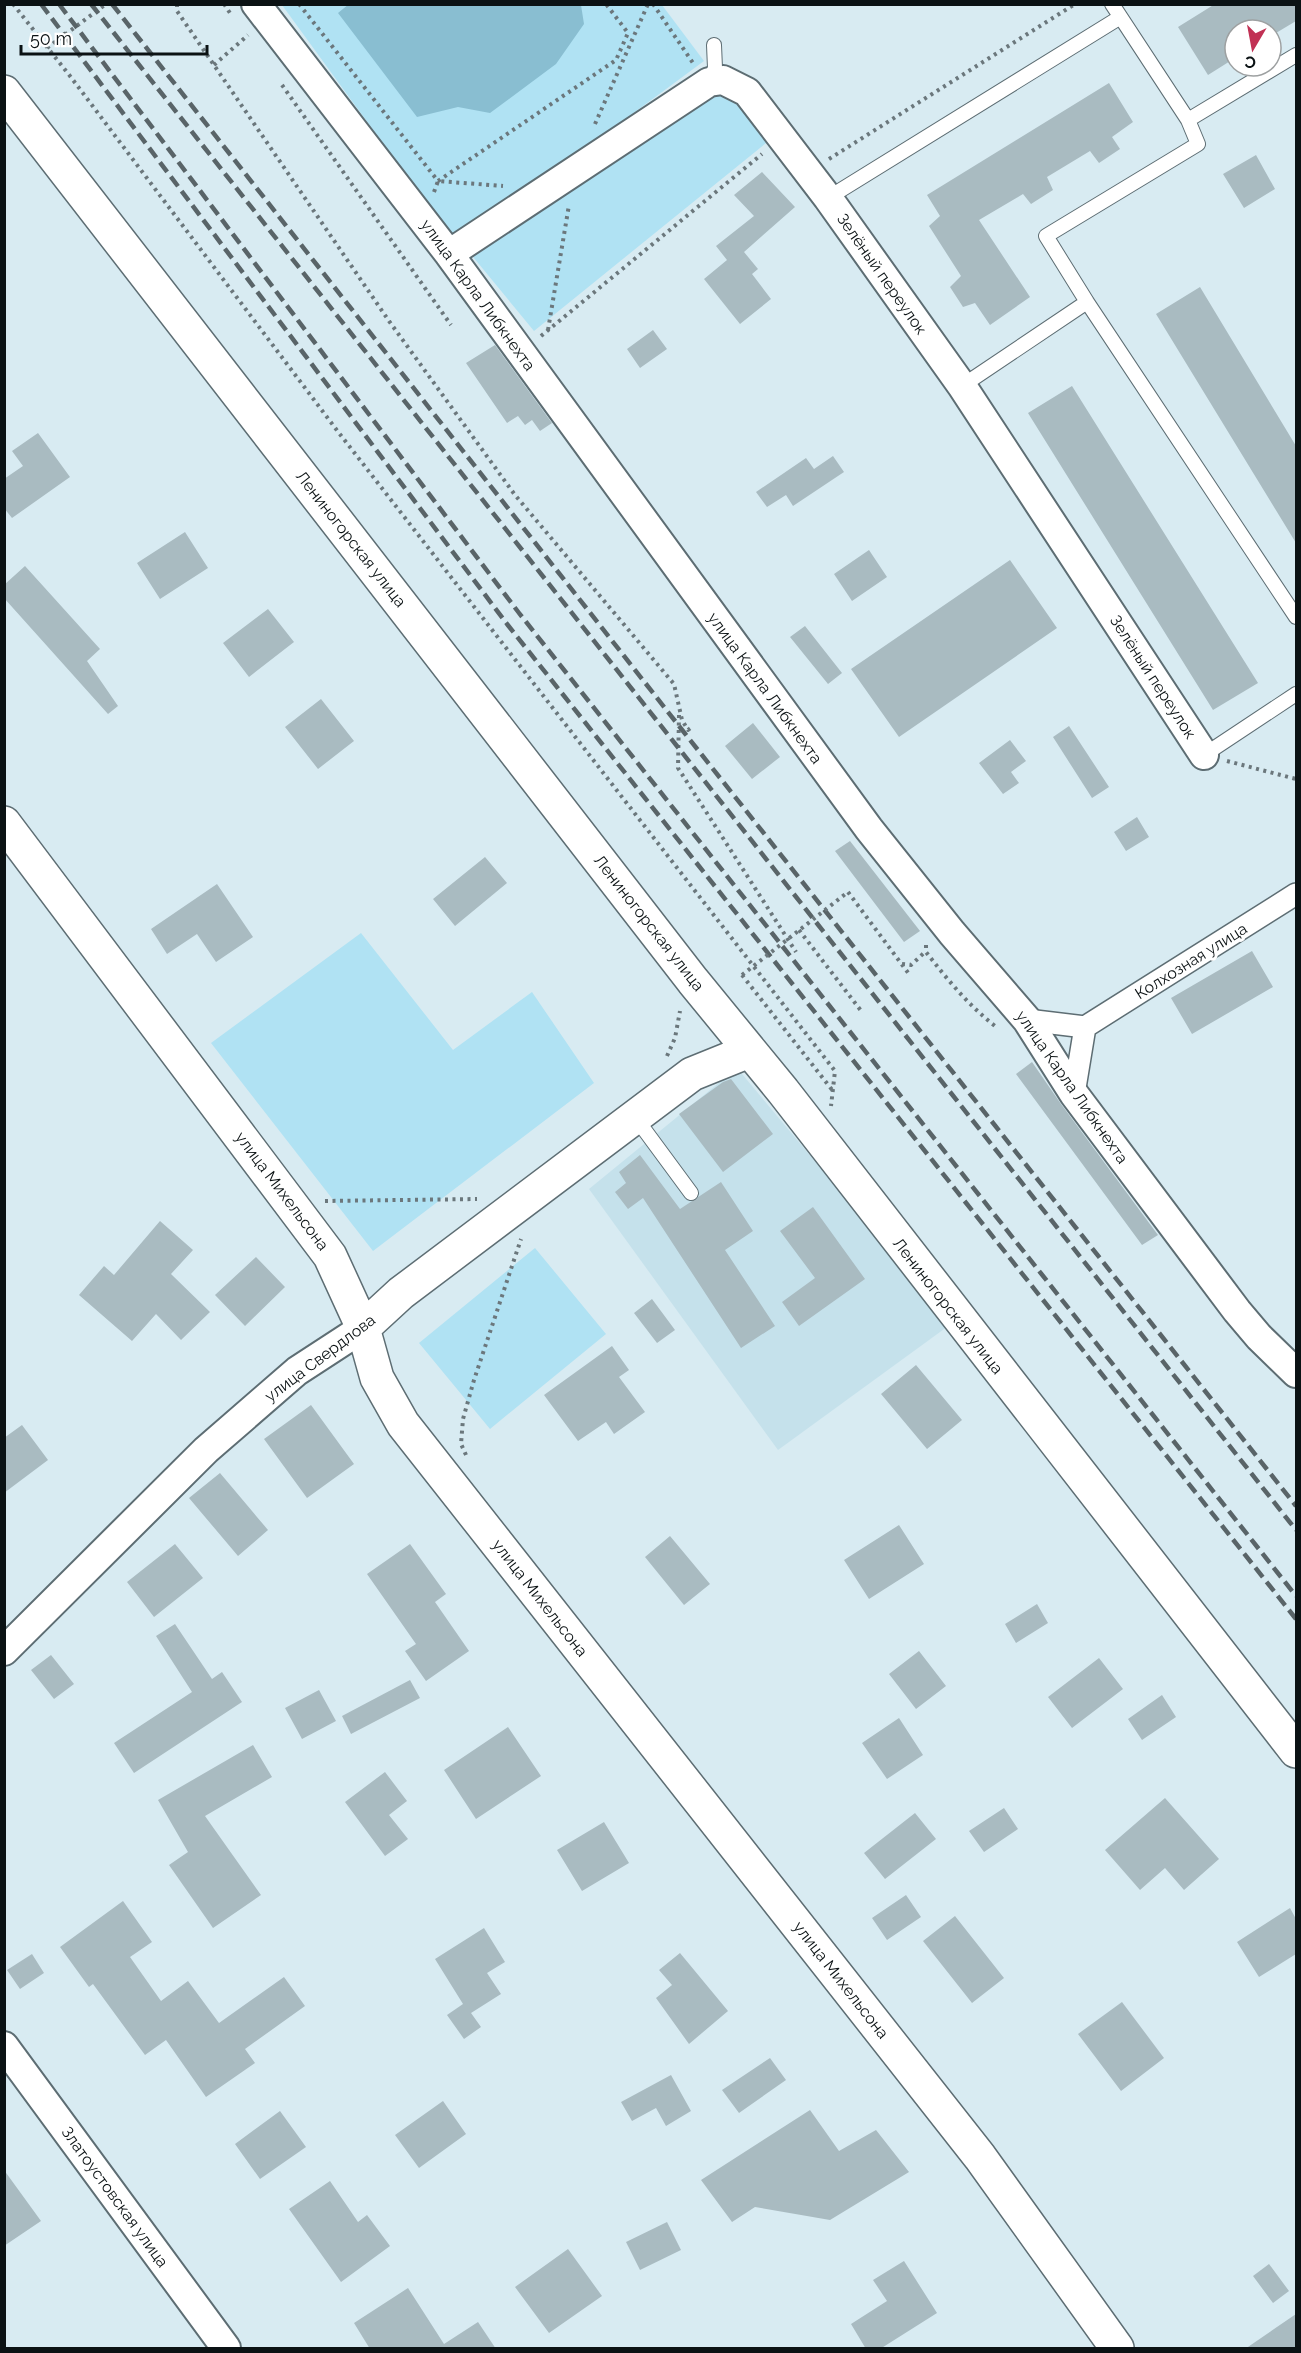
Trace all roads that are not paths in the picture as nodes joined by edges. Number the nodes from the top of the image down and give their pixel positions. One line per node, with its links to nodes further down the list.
1 (1112, 4): 2 (lane)
2 (1119, 18): 8 (lane); 9 (lane)
3 (250, 22): 10 (street, улица Карла Либкнехта)
4 (714, 45): 6 (lane)
5 (1296, 55): 8 (lane)
6 (709, 82): 9 (street, Зелёный переулок); 10 (street)
7 (4, 92): 18 (street, Лениногорская улица)
8 (1188, 120): 11 (lane)
9 (828, 198): 12 (street, Зелёный переулок)
10 (449, 254): 19 (street, улица Карла Либкнехта)
11 (1087, 302): 12 (lane); 13 (lane)
12 (962, 386): 15 (street, Зелёный переулок)
13 (1296, 617)
14 (1296, 694): 15 (lane)
15 (1204, 755)
16 (4, 823): 26 (street, улица Михельсона)
17 (1296, 894): 20 (street, Колхозная улица)
18 (723, 1018): 21 (street, Лениногорская улица); 22 (street, улица Свердлова)
19 (1027, 1020): 20 (street); 23 (street, улица Карла Либкнехта)
20 (1085, 1027): 23 (street)
21 (749, 1050): 22 (street, улица Свердлова); 29 (street, Лениногорская улица)
22 (677, 1070): 24 (street, улица Свердлова)
23 (1074, 1094): 27 (street, улица Карла Либкнехта)
24 (635, 1117): 25 (lane); 26 (street, улица Свердлова)
25 (691, 1193)
26 (363, 1328): 28 (street, улица Свердлова); 32 (street, улица Михельсона)
27 (1290, 1368)
28 (5, 1650)
29 (1296, 1751)
30 (4, 2046): 31 (street, Златоустовская улица)
31 (226, 2349)
32 (1117, 2349)

